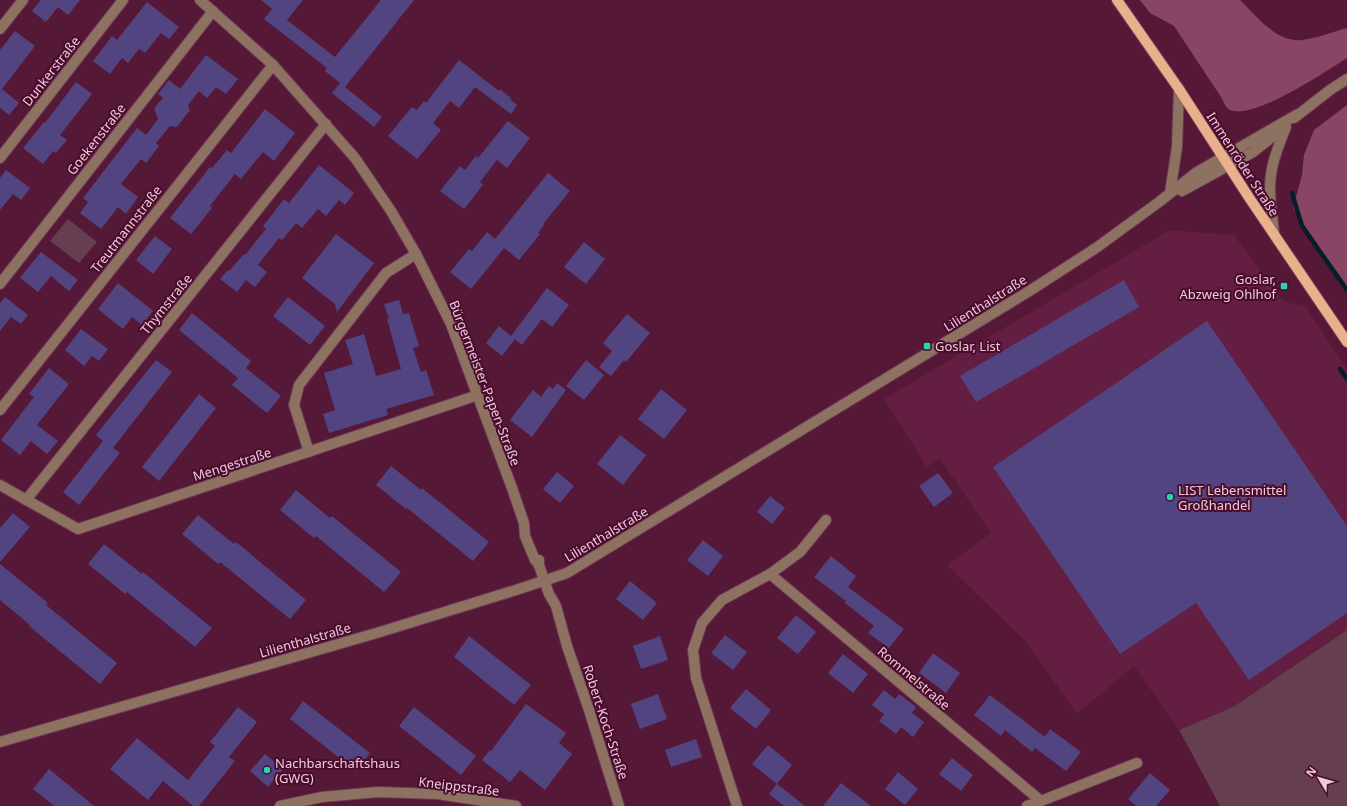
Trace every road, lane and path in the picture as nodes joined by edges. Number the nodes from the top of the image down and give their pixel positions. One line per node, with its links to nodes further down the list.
1 (23, 0): 6 (street)
2 (123, 0): 13 (street, Dunkerstraße)
3 (200, 0): 5 (street, Bürgermeister-Papen-Straße)
4 (1116, 0): 9 (main road, Immenröder Straße)
5 (213, 11): 7 (street, Bürgermeister-Papen-Straße); 19 (street, Goekenstraße)
6 (0, 29)
7 (273, 65): 11 (street, Bürgermeister-Papen-Straße); 22 (street, Treutmannstraße)
8 (1347, 79): 10 (street)
9 (1179, 89): 14 (main road, Immenröder Straße); 15 (street)
10 (1298, 114): 12 (street); 14 (street)
11 (326, 124): 18 (street, Bürgermeister-Papen-Straße); 25 (street, Thymstraße)
12 (1286, 126): 14 (street); 17 (street)
13 (0, 158)
14 (1225, 161): 15 (street, Lilienthalstraße); 16 (street, Lilienthalstraße); 17 (main road, Immenröder Straße)
15 (1170, 193): 16 (street, Lilienthalstraße)
16 (1159, 202): 28 (street, Lilienthalstraße)
17 (1274, 234): 20 (main road, Immenröder Straße)
18 (416, 254): 21 (street, Bürgermeister-Papen-Straße); 23 (street)
19 (0, 284)
20 (1347, 342)
21 (478, 395): 23 (street, Mengestraße); 28 (street, Bürgermeister-Papen-Straße)
22 (0, 410)
23 (309, 452): 25 (street, Mengestraße)
24 (0, 485): 25 (street, Mengestraße)
25 (26, 500)
26 (826, 520): 27 (street)
27 (770, 574): 31 (street, Rommelstraße); 35 (street)
28 (544, 580): 29 (street, Lilienthalstraße); 32 (street, Robert-Koch-Straße)
29 (0, 742)
30 (1137, 763): 31 (street)
31 (1041, 801): 36 (street)
32 (616, 805)
33 (280, 806): 34 (street, Kneippstraße)
34 (516, 806)
35 (737, 806)
36 (1027, 806)

